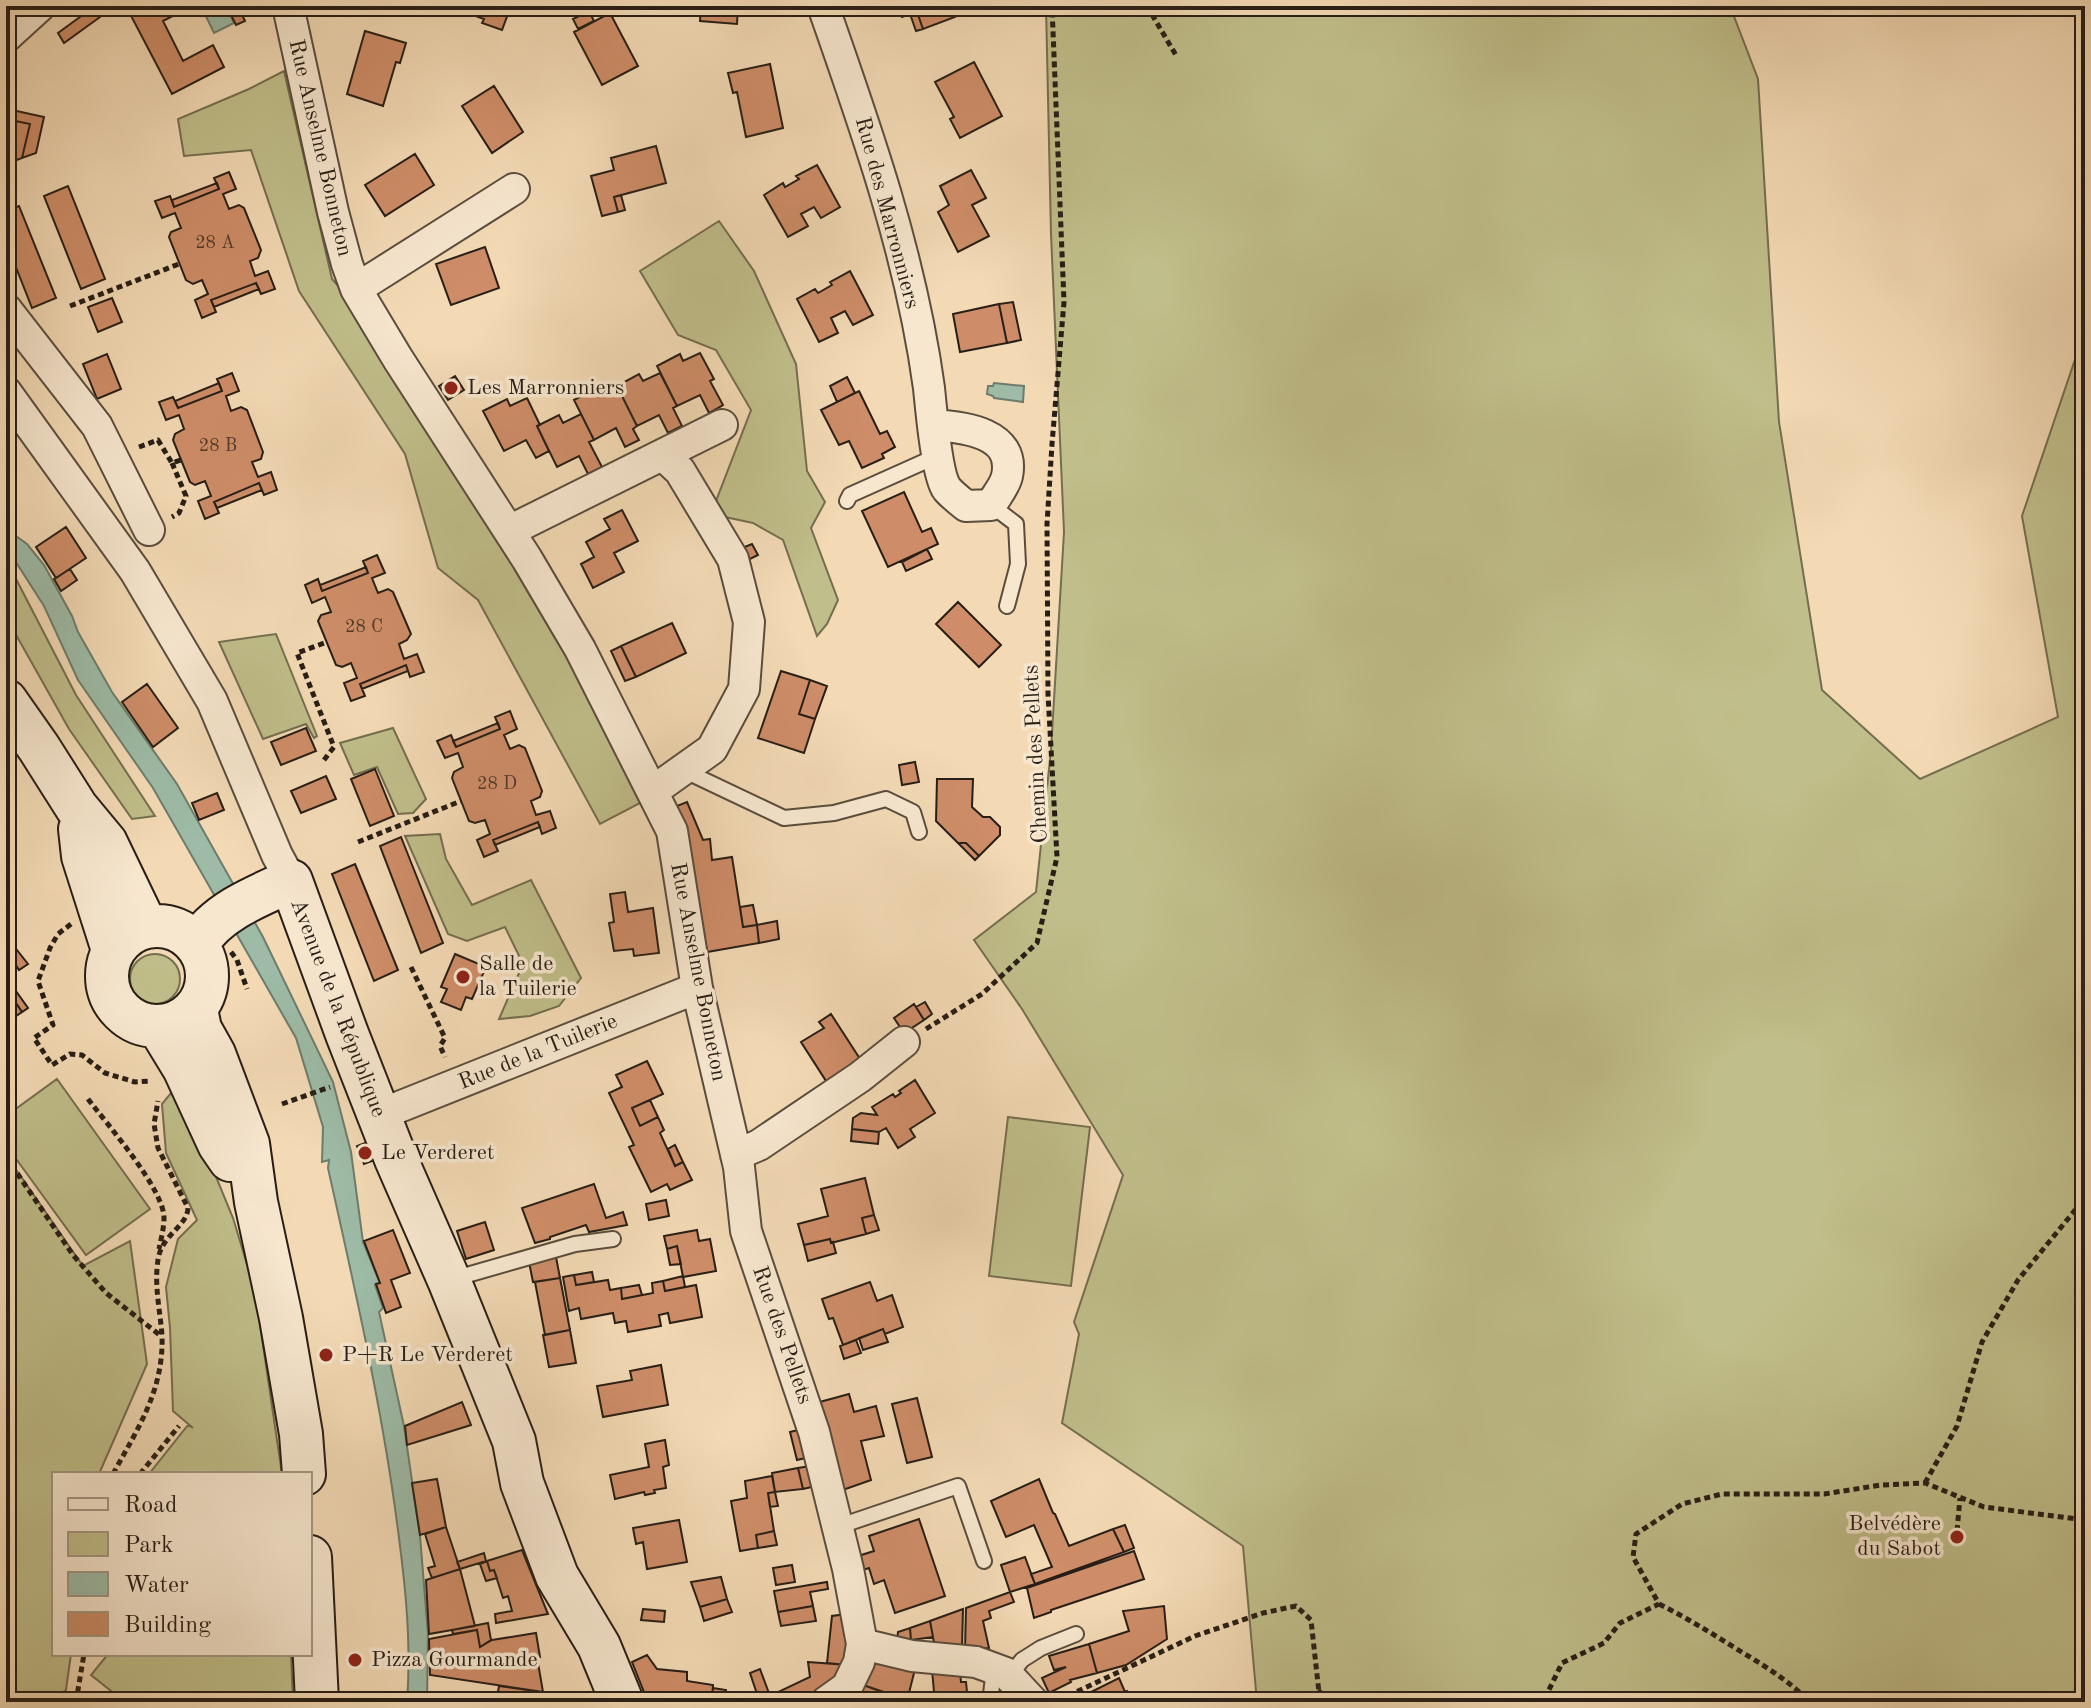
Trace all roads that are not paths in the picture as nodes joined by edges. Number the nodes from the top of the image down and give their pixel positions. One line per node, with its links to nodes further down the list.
1 (40, 6): 4 (street)
2 (288, 6): 6 (street, Rue Anselme Bonneton)
3 (823, 6): 10 (street, Rue des Marronniers)
4 (6, 37)
5 (514, 189): 6 (street, Rue Anselme Bonneton)
6 (356, 289): 16 (street, Rue Anselme Bonneton)
7 (6, 309): 15 (street)
8 (6, 392): 22 (street, Avenue de la République)
9 (722, 425): 11 (street)
10 (934, 425): 12 (street, Rue des Marronniers); 14 (street)
11 (663, 455): 16 (street); 19 (street)
12 (937, 456): 13 (lane); 14 (street, Rue des Marronniers)
13 (847, 501)
14 (991, 505): 17 (lane, Rue des Marronniers)
15 (149, 530)
16 (509, 531): 20 (street, Rue Anselme Bonneton)
17 (1007, 606)
18 (6, 701): 24 (main road)
19 (683, 770): 20 (street); 21 (lane)
20 (653, 791): 25 (street, Rue Anselme Bonneton)
21 (919, 832)
22 (273, 889): 23 (main road); 29 (main road, Avenue de la République)
23 (208, 932): 24 (main road); 26 (main road)
24 (130, 938): 27 (main road)
25 (697, 988): 29 (street, Rue de la Tuilerie); 30 (street, Rue Anselme Bonneton)
26 (196, 1009): 27 (main road); 31 (main road)
27 (159, 1027): 31 (main road)
28 (904, 1042): 30 (street)
29 (379, 1115): 33 (main road, Avenue de la République)
30 (736, 1155): 35 (street, Rue des Pellets)
31 (256, 1202): 34 (main road)
32 (613, 1239): 33 (lane)
33 (449, 1280): 42 (main road, Avenue de la République)
34 (304, 1472)
35 (837, 1527): 36 (lane); 39 (street, Rue des Pellets)
36 (984, 1561)
37 (312, 1598): 41 (main road)
38 (1076, 1634): 40 (lane)
39 (862, 1644): 40 (street); 43 (street)
40 (1002, 1673): 44 (lane); 45 (street)
41 (317, 1702)
42 (622, 1702)
43 (826, 1702)
44 (990, 1702)
45 (1033, 1702)

